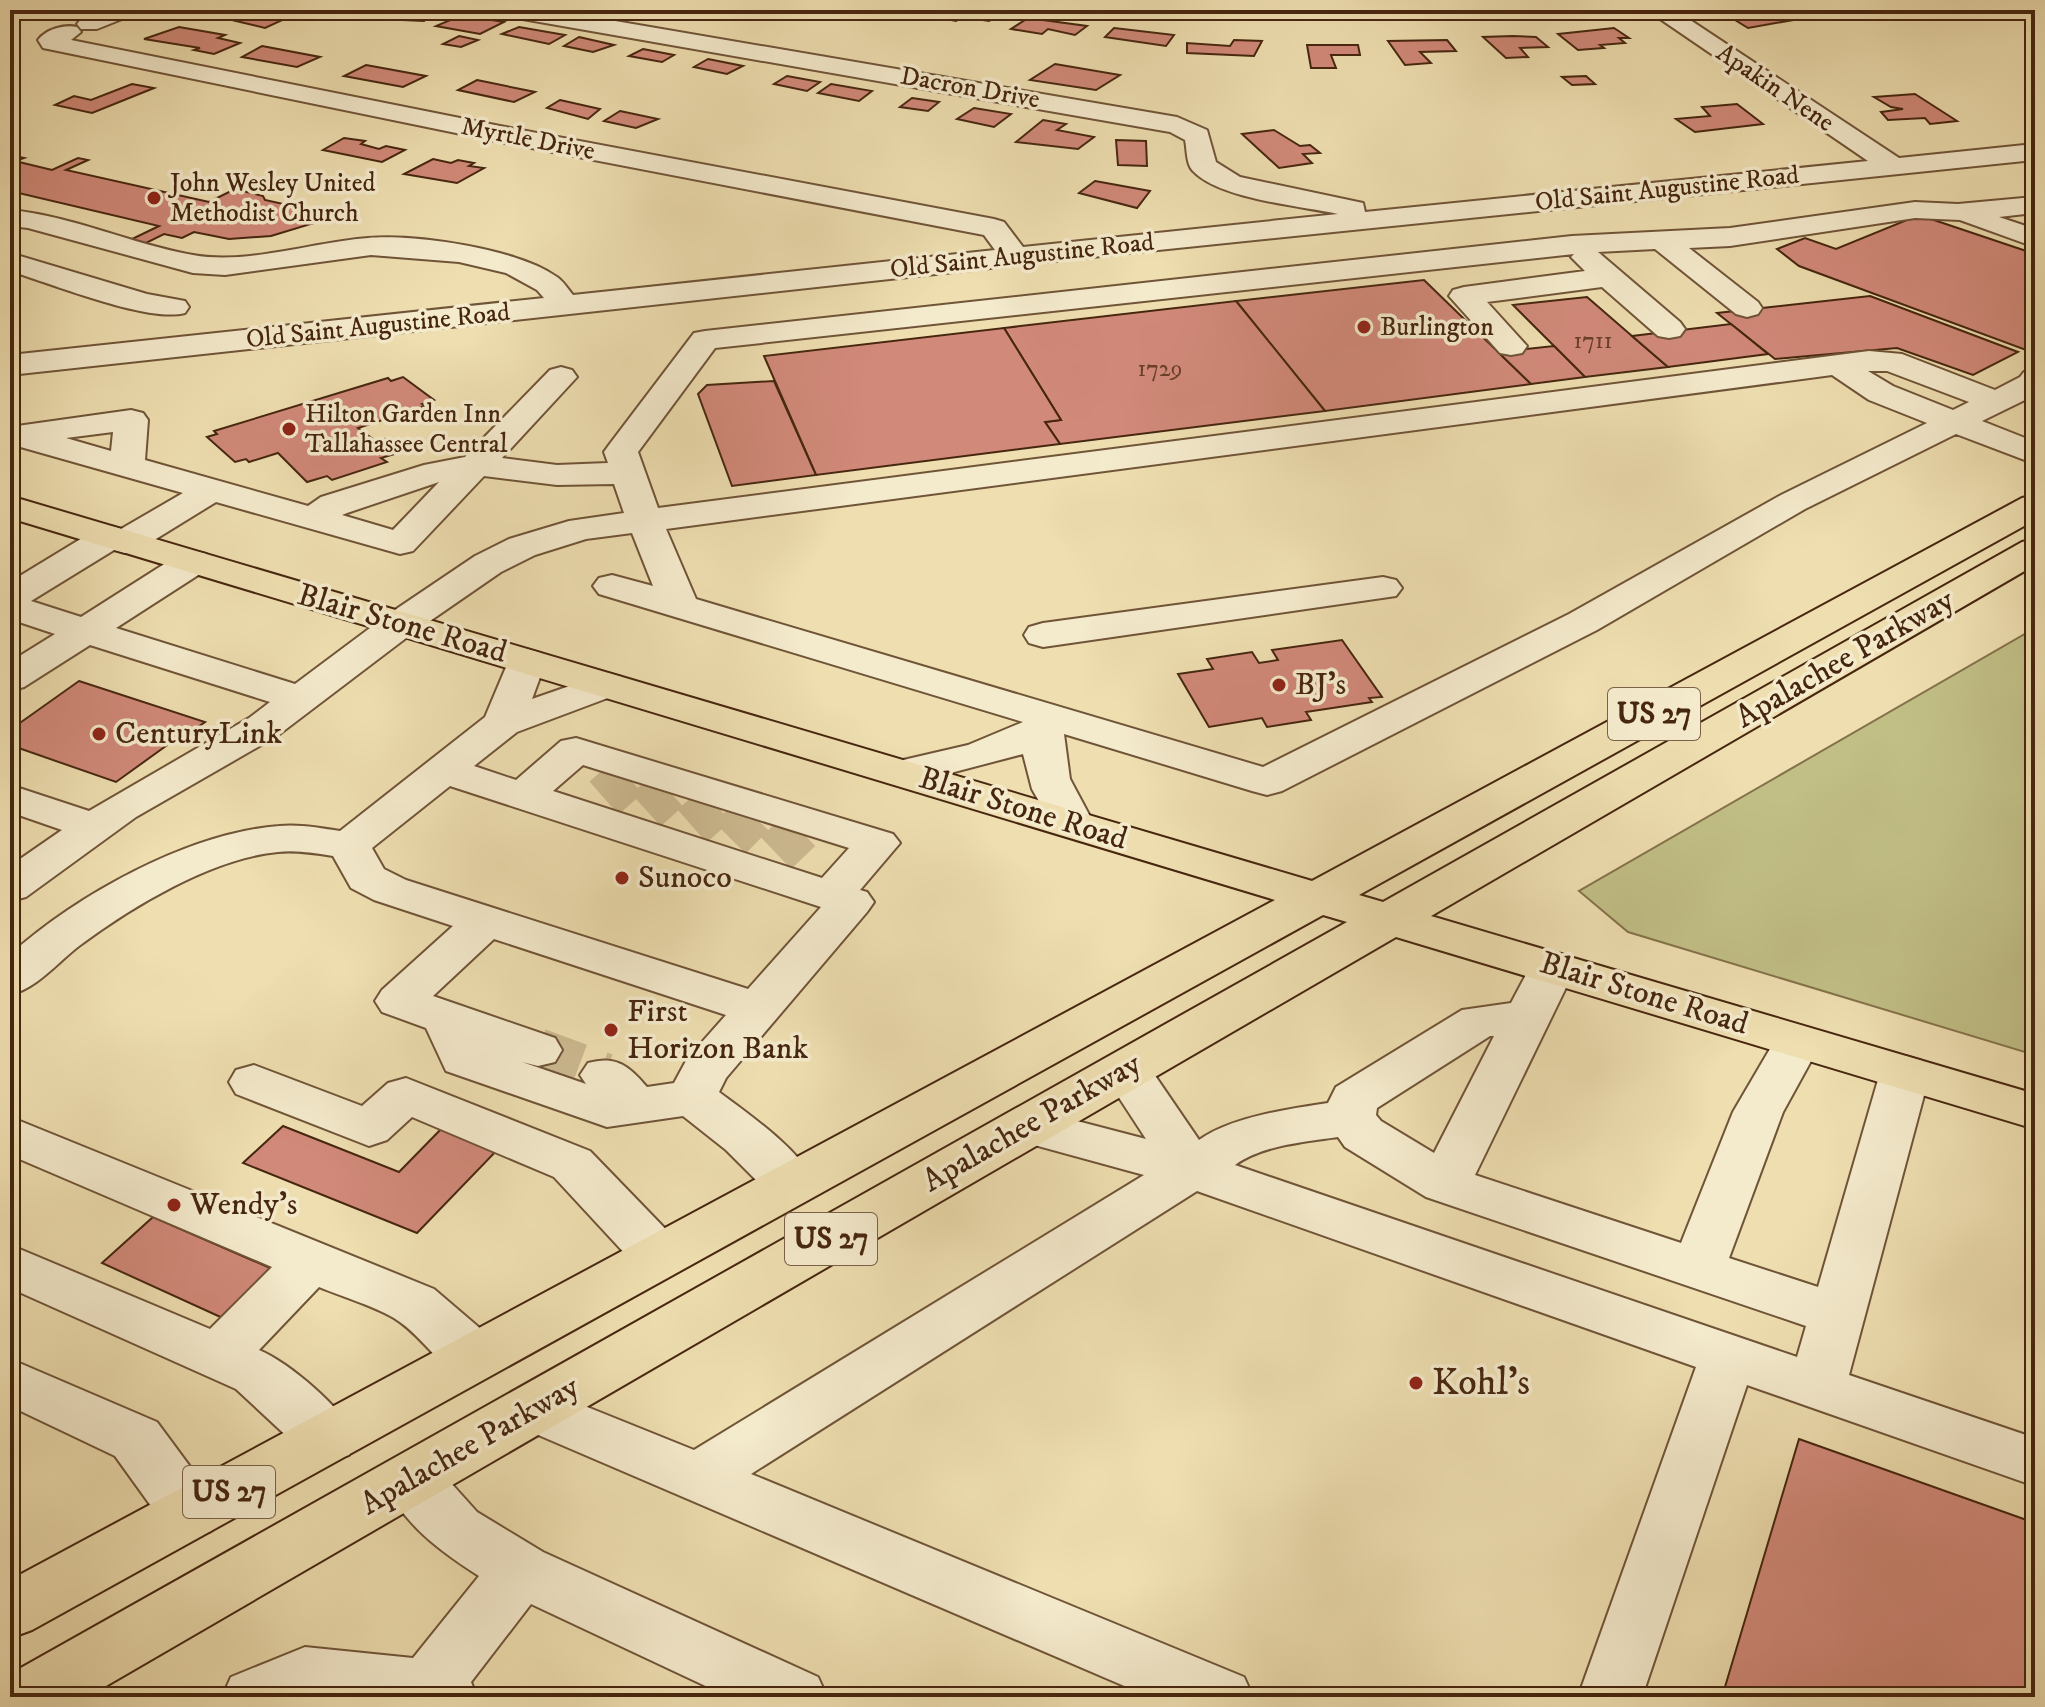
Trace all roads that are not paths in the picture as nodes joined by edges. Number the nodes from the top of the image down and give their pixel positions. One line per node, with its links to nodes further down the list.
1 (124, 10): 16 (street, Myrtle Drive)
2 (511, 10): 10 (street, Dacron Drive)
3 (1252, 10): 4 (street)
4 (1429, 10)
5 (1659, 10): 7 (street, Apakin Nene)
6 (2035, 152): 7 (street, Old Saint Augustine Road)
7 (1892, 165): 10 (street, Old Saint Augustine Road)
8 (2035, 205): 9 (street)
9 (1958, 212): 13 (street); 14 (street)
10 (1395, 217): 16 (street, Old Saint Augustine Road)
11 (10, 218): 12 (street)
12 (79, 233): 17 (street); 18 (street)
13 (2035, 238)
14 (1660, 239): 15 (street); 22 (street)
15 (1572, 245): 19 (street); 35 (street)
16 (1015, 256): 20 (street, Old Saint Augustine Road)
17 (11, 262): 21 (street)
18 (225, 266): 20 (street); 21 (street)
19 (1609, 277): 23 (street); 25 (street)
20 (565, 305): 24 (street, Old Saint Augustine Road)
21 (174, 307): 24 (street)
22 (1747, 308)
23 (1669, 329)
24 (238, 341): 26 (street, Old Saint Augustine Road)
25 (1511, 346)
26 (10, 365)
27 (1838, 365): 30 (street); 31 (street); 40 (street)
28 (561, 377): 33 (street)
29 (2035, 379): 30 (street)
30 (1997, 402): 31 (street)
31 (1954, 423): 32 (street); 57 (street)
32 (2035, 454)
33 (476, 465): 35 (street); 39 (street); 39 (street)
34 (127, 466): 36 (street)
35 (628, 473): 40 (street)
36 (212, 490): 39 (street); 41 (street)
37 (2035, 506): 70 (main road, Apalachee Parkway / US 27)
38 (10, 507): 41 (main road, Blair Stone Road)
39 (312, 519)
40 (644, 520): 47 (street); 49 (street)
41 (118, 539): 43 (main road, Blair Stone Road); 46 (street)
42 (2035, 550): 71 (main road, Apalachee Parkway / US 27)
43 (193, 562): 49 (main road, Blair Stone Road); 50 (street)
44 (612, 586): 47 (street)
45 (1383, 588): 51 (street)
46 (10, 598)
47 (680, 606): 57 (street)
48 (10, 607): 50 (street)
49 (400, 624): 52 (main road, Blair Stone Road); 55 (street)
50 (85, 631): 53 (street); 55 (street)
51 (1043, 635)
52 (526, 661): 54 (main road, Blair Stone Road); 56 (street)
53 (10, 679)
54 (607, 685): 56 (street); 59 (main road, Blair Stone Road)
55 (301, 699): 65 (street)
56 (503, 723): 58 (street)
57 (1048, 723): 59 (street); 64 (street)
58 (443, 770): 60 (street); 67 (street)
59 (901, 773): 64 (main road, Blair Stone Road)
60 (523, 795): 61 (street); 61 (street)
61 (633, 796): 63 (street); 63 (street)
62 (10, 798): 65 (street)
63 (720, 823): 66 (street); 66 (street)
64 (1072, 824): 70 (main road, Blair Stone Road)
65 (95, 827): 68 (street)
66 (786, 844): 69 (street); 69 (street)
67 (349, 845): 72 (street); 74 (street)
68 (16, 876)
69 (831, 895): 75 (street)
70 (1320, 898): 71 (main road, Blair Stone Road); 90 (main road, Apalachee Parkway / US 27)
71 (1389, 918): 73 (main road, Blair Stone Road); 80 (main road, Apalachee Parkway / US 27)
72 (486, 921): 75 (street); 76 (street)
73 (1553, 967): 77 (street); 78 (main road, Blair Stone Road)
74 (10, 980)
75 (758, 1009): 83 (street)
76 (446, 1017): 79 (street); 83 (street)
77 (1528, 1018): 85 (street); 89 (street)
78 (1798, 1041): 81 (main road, Blair Stone Road); 94 (street)
79 (538, 1050)
80 (1126, 1070): 86 (main road, Apalachee Parkway / US 27); 88 (street)
81 (1905, 1073): 84 (main road, Blair Stone Road); 95 (street)
82 (254, 1082): 91 (street)
83 (692, 1097): 90 (street)
84 (2035, 1112)
85 (1350, 1117): 88 (street); 89 (street)
86 (1027, 1126): 88 (street); 101 (main road, Apalachee Parkway / US 27)
87 (10, 1135): 92 (street)
88 (1192, 1170): 97 (street); 104 (street)
89 (1444, 1184): 94 (street)
90 (792, 1185): 91 (main road, Apalachee Parkway / US 27)
91 (660, 1257): 98 (main road, Apalachee Parkway / US 27)
92 (311, 1261): 96 (street); 98 (street)
93 (10, 1265): 96 (street)
94 (1698, 1269): 95 (street)
95 (1837, 1315): 100 (street)
96 (218, 1356): 102 (street)
97 (1728, 1356): 100 (street); 114 (street)
98 (476, 1357): 102 (main road, Apalachee Parkway / US 27)
99 (10, 1381): 106 (street)
100 (1817, 1387): 103 (street)
101 (535, 1409): 104 (street); 105 (main road, Apalachee Parkway / US 27)
102 (328, 1438): 106 (main road, Apalachee Parkway / US 27)
103 (2035, 1462)
104 (698, 1477): 113 (street)
105 (412, 1480): 107 (street); 110 (main road, Apalachee Parkway / US 27)
106 (190, 1513): 108 (main road, Apalachee Parkway / US 27)
107 (521, 1570): 109 (street); 112 (street)
108 (10, 1611)
109 (436, 1692): 111 (street)
110 (29, 1697)
111 (254, 1697)
112 (795, 1697)
113 (1221, 1697)
114 (1610, 1697)

